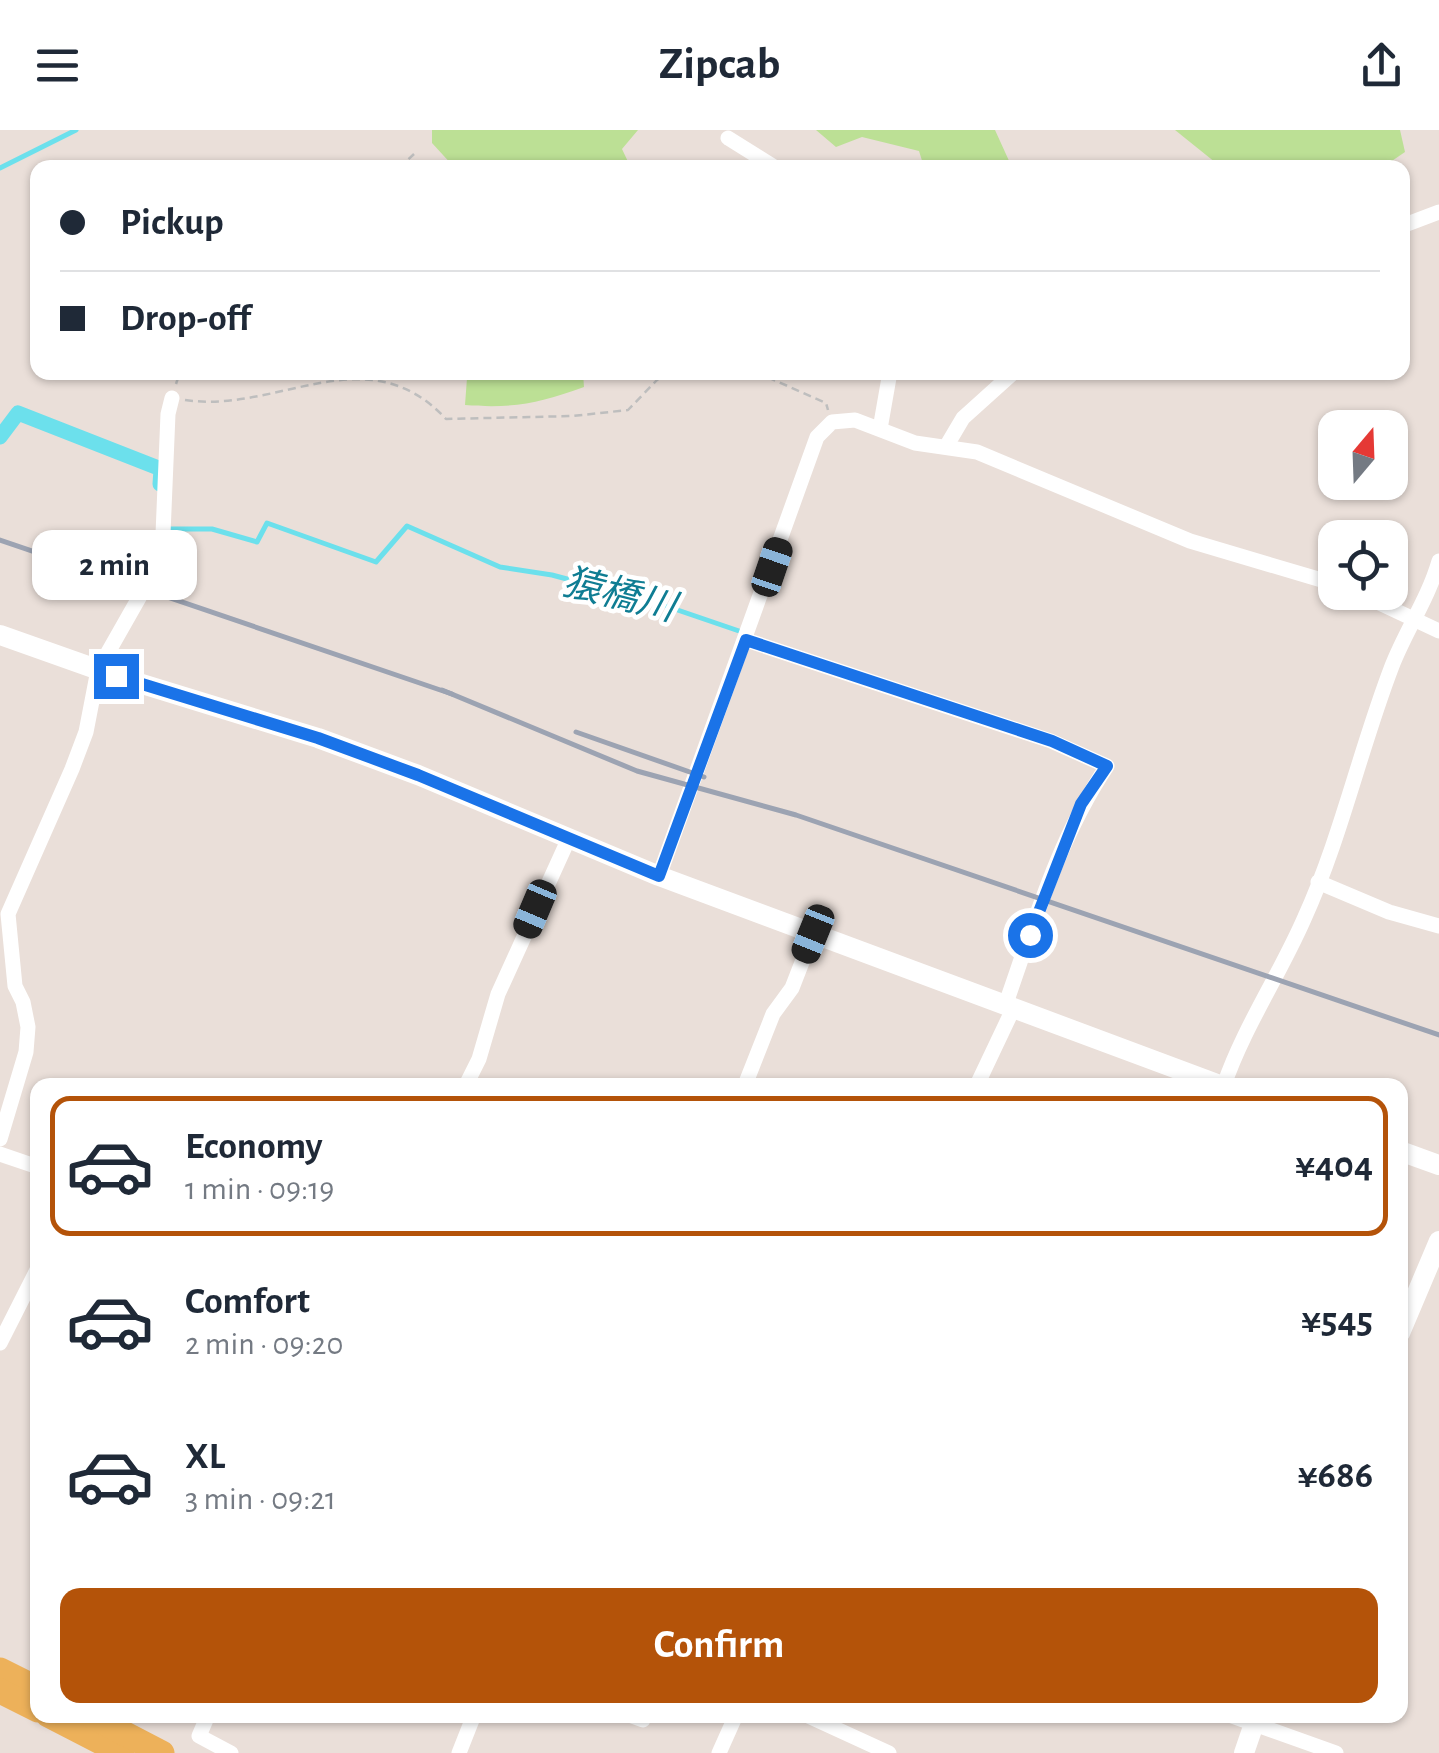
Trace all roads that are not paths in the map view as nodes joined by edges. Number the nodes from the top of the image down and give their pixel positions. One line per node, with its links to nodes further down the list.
1 (728, 138): 2 (street)
2 (763, 160)
3 (1439, 212): 4 (street)
4 (1410, 223)
5 (889, 380): 8 (street)
6 (1005, 380): 9 (street)
7 (172, 398): 17 (street)
8 (880, 429): 9 (street); 16 (street)
9 (947, 445): 11 (street)
10 (1439, 561): 13 (street)
11 (1318, 579)
12 (1392, 610): 13 (street)
13 (1416, 622): 14 (street); 20 (street)
14 (1439, 631)
15 (0, 635): 17 (street)
16 (748, 636): 19 (street); 23 (street)
17 (98, 670): 18 (street); 29 (street)
18 (569, 838): 19 (street); 24 (street)
19 (659, 876): 22 (street)
20 (1318, 882): 21 (street); 28 (street)
21 (1439, 926)
22 (813, 934): 23 (street); 25 (street)
23 (1009, 1007): 26 (street); 27 (street)
24 (470, 1078)
25 (748, 1078)
26 (981, 1078)
27 (1203, 1078)
28 (1225, 1078)
29 (0, 1138)
30 (0, 1154): 32 (street)
31 (1408, 1154): 33 (street)
32 (30, 1163)
33 (1439, 1165)
34 (1439, 1241): 36 (street)
35 (30, 1284): 37 (street)
36 (1408, 1314)
37 (0, 1343)
38 (0, 1670): 39 (main road)
39 (30, 1685)
40 (0, 1691): 41 (main road)
41 (30, 1706)
42 (64, 1723): 50 (main road)
43 (105, 1723): 51 (main road)
44 (205, 1723): 52 (street)
45 (471, 1723): 53 (street)
46 (732, 1723): 54 (street)
47 (823, 1723): 55 (street)
48 (1255, 1723): 56 (street)
49 (1265, 1723): 57 (street)
50 (122, 1753)
51 (162, 1753)
52 (230, 1753)
53 (459, 1753)
54 (719, 1753)
55 (889, 1753)
56 (1244, 1753)
57 (1336, 1753)

